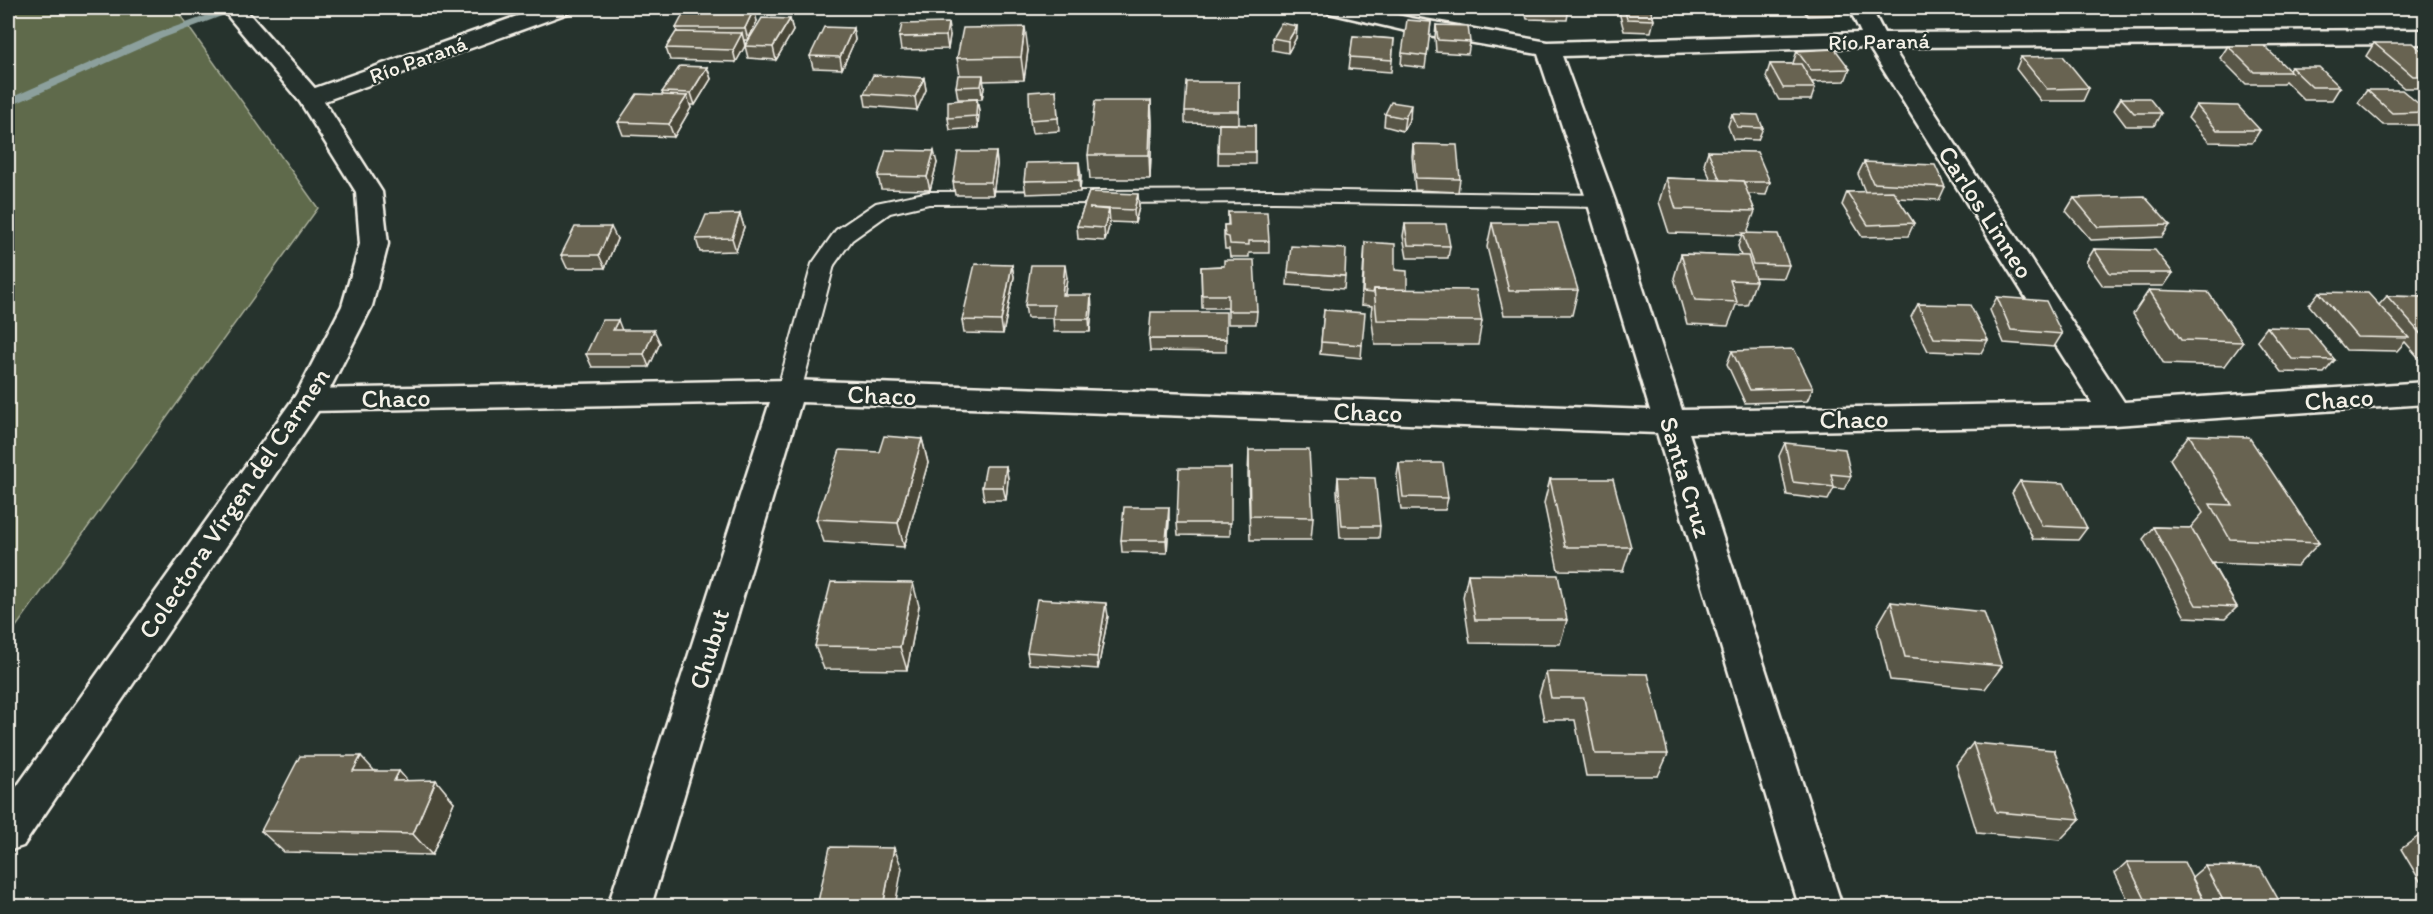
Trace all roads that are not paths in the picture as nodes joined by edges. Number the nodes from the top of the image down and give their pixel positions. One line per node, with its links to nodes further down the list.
1 (560, 8): 8 (street, Río Paraná)
2 (1337, 8): 7 (street, Río Paraná)
3 (1860, 8): 6 (street, Carlos Linneo)
4 (241, 19): 8 (street, Colectora Vírgen del Carmen)
5 (2426, 38): 6 (street, Río Paraná)
6 (1876, 40): 7 (street, Río Paraná); 13 (street, Carlos Linneo)
7 (1548, 49): 9 (street, Santa Cruz)
8 (310, 98): 12 (street, Colectora Vírgen del Carmen)
9 (1601, 201): 10 (lane); 14 (street, Santa Cruz)
10 (789, 392): 12 (street, Chaco); 14 (street, Chaco); 16 (street, Chubut)
11 (2426, 393): 13 (street, Chaco)
12 (309, 399): 15 (street, Colectora Vírgen del Carmen)
13 (2115, 414): 14 (street, Chaco)
14 (1669, 422): 17 (street, Santa Cruz)
15 (8, 832)
16 (629, 906)
17 (1820, 906)

